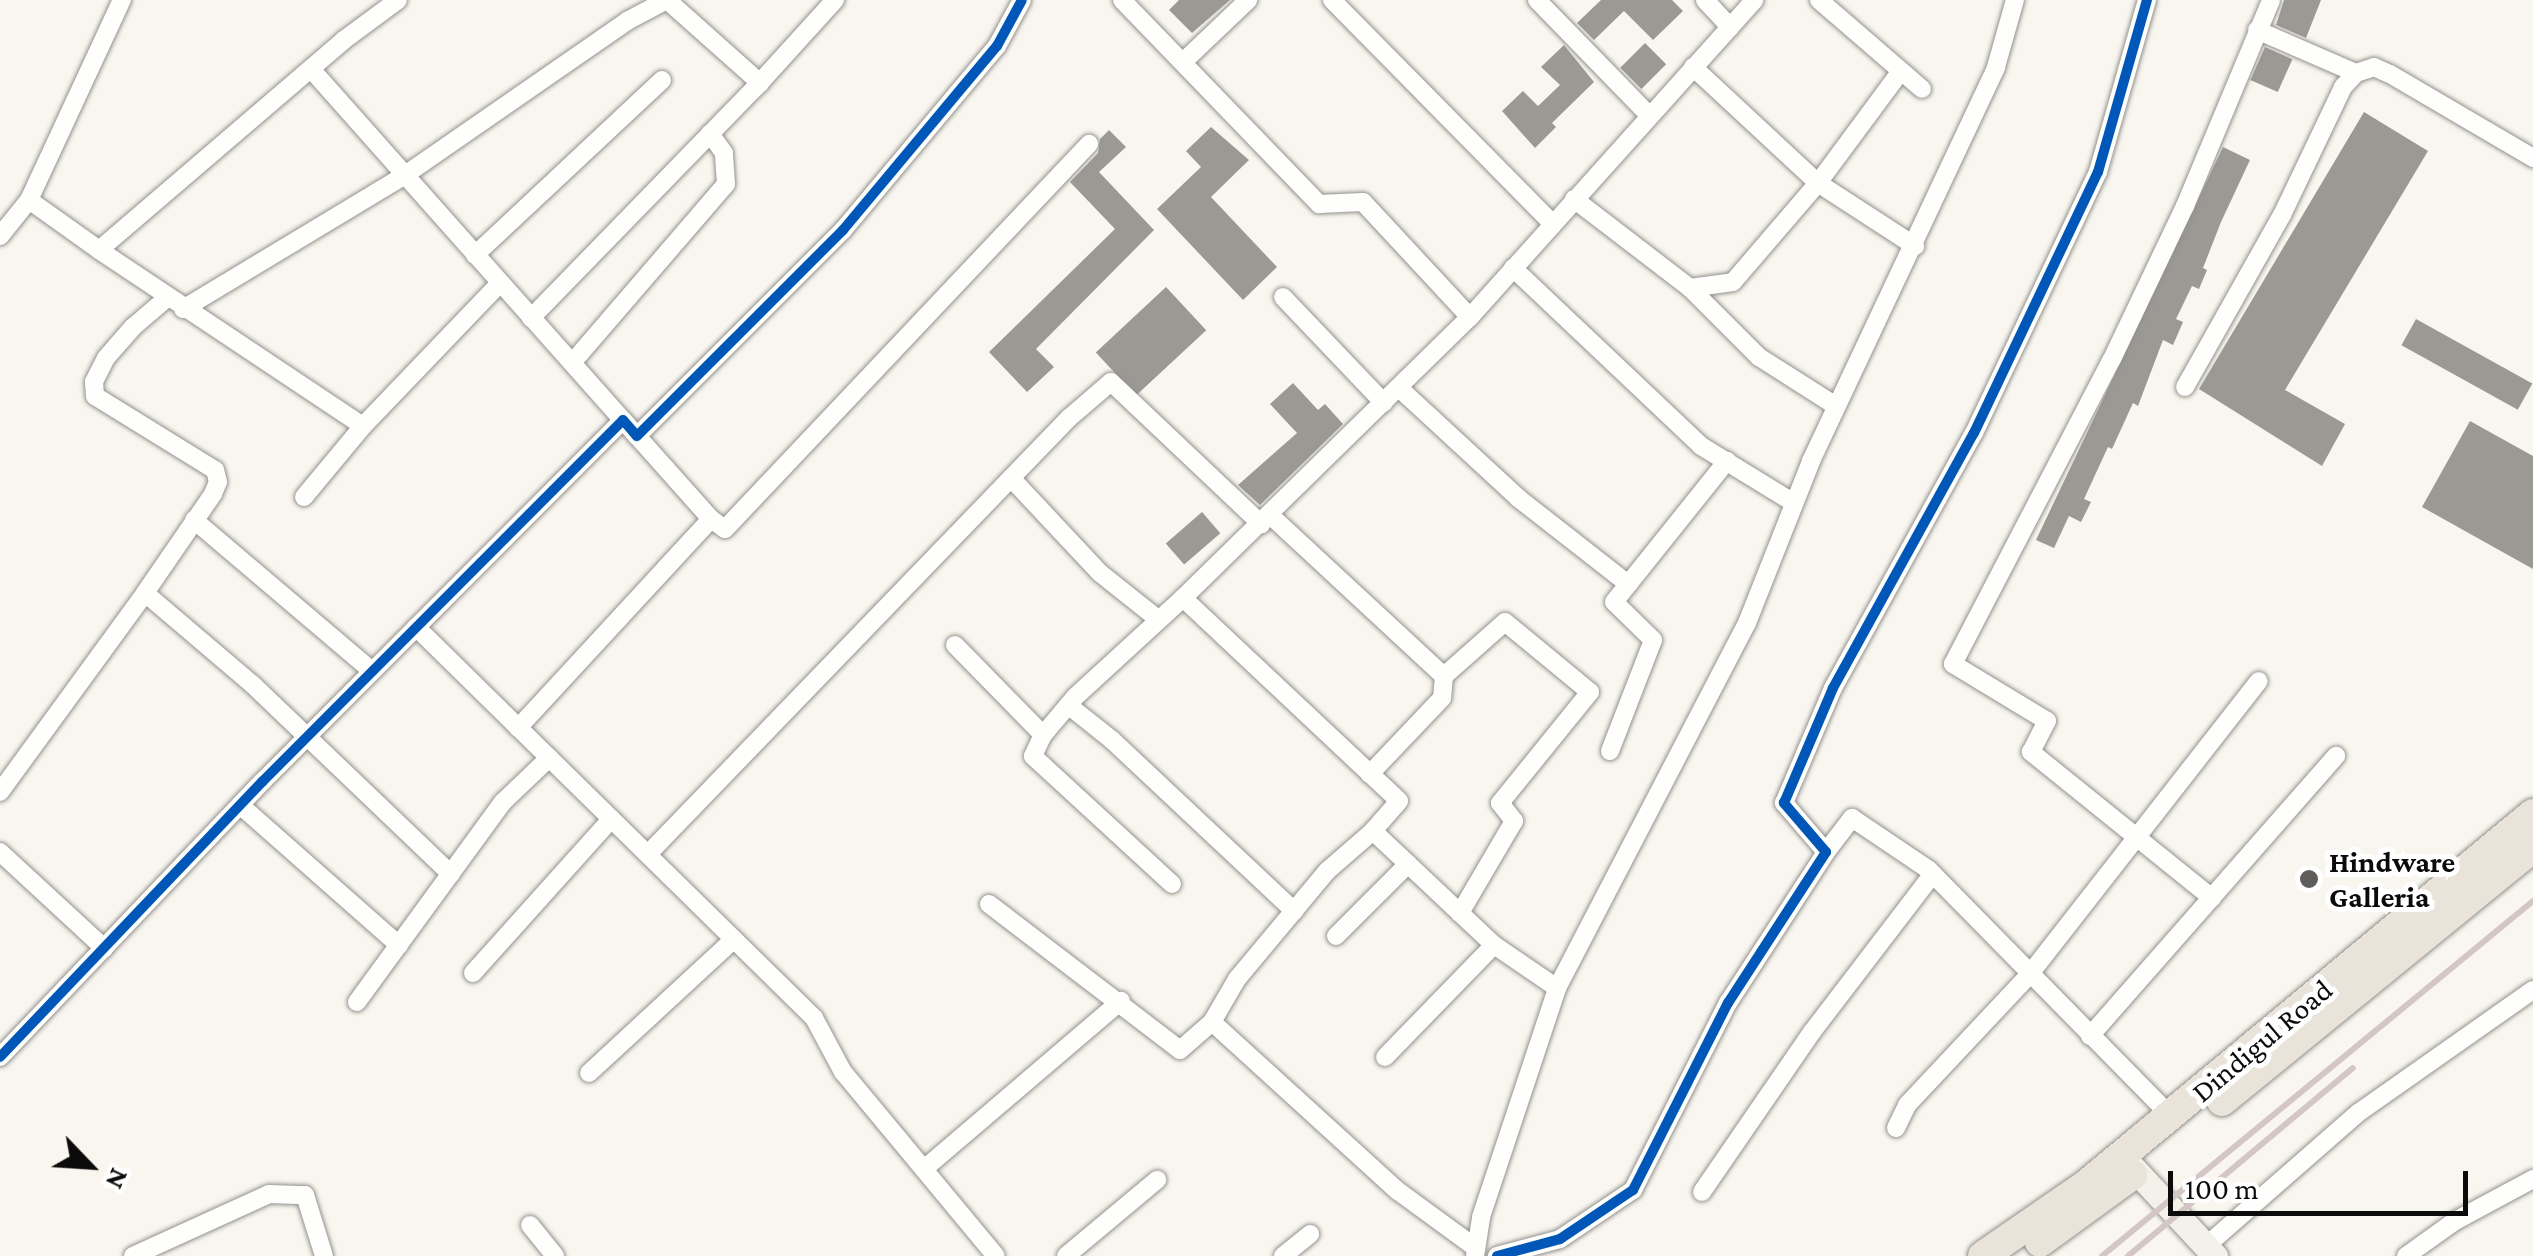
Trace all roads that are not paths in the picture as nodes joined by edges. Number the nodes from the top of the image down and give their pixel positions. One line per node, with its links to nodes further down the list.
1 (122, 0): 32 (street)
2 (398, 0): 19 (street)
3 (834, 0): 23 (street)
4 (1022, 0): 52 (street)
5 (1122, 0): 17 (street)
6 (1248, 0): 17 (street)
7 (1332, 0): 33 (street)
8 (1538, 0): 25 (street)
9 (1704, 0): 15 (street)
10 (1754, 0): 15 (street)
11 (1819, 0): 20 (street)
12 (2015, 0): 35 (street)
13 (2148, 0): 85 (street)
14 (2271, 0): 16 (street)
15 (1730, 27): 18 (street)
16 (2257, 30): 21 (street); 82 (street)
17 (1183, 62): 43 (street)
18 (1692, 67): 25 (street); 30 (street)
19 (311, 69): 29 (street); 36 (street)
20 (1901, 71): 24 (street); 30 (street)
21 (2356, 74): 28 (street); 46 (street)
22 (662, 80): 37 (street)
23 (760, 83): 26 (street); 29 (street)
24 (1922, 89)
25 (1648, 114): 31 (street)
26 (710, 134): 44 (street); 45 (street)
27 (1089, 144): 57 (street)
28 (2533, 158)
29 (405, 175): 37 (street); 42 (street)
30 (1818, 183): 35 (street); 40 (street)
31 (1574, 199): 33 (street); 40 (street)
32 (29, 200): 34 (street); 36 (street)
33 (1552, 223): 38 (street)
34 (0, 236)
35 (1915, 246): 49 (street)
36 (99, 250): 42 (street)
37 (475, 255): 39 (street)
38 (1513, 268): 43 (street); 53 (street)
39 (500, 283): 44 (street); 51 (street)
40 (1690, 288): 49 (street)
41 (1283, 297): 48 (street)
42 (175, 304): 51 (street); 59 (street)
43 (1470, 317): 47 (street)
44 (531, 318): 45 (street)
45 (572, 363): 50 (street)
46 (2184, 387)
47 (1399, 388): 48 (street); 60 (street)
48 (1384, 403): 58 (street)
49 (1836, 406): 56 (street)
50 (623, 420): 52 (street); 64 (street)
51 (362, 426): 55 (street)
52 (638, 436): 57 (street)
53 (1726, 461): 56 (street); 60 (street)
54 (1011, 478): 58 (street); 63 (street); 86 (street)
55 (304, 497)
56 (1794, 503): 102 (street)
57 (711, 519): 70 (street)
58 (1265, 519): 62 (street); 67 (street)
59 (194, 520): 61 (street); 66 (street)
60 (1628, 584): 73 (street)
61 (144, 593): 72 (street); 77 (street)
62 (1183, 598): 63 (street); 76 (street)
63 (1159, 620): 69 (street)
64 (416, 627): 66 (street); 70 (street)
65 (955, 644): 71 (street)
66 (372, 672): 72 (street)
67 (1444, 676): 76 (street); 94 (street)
68 (2259, 681): 82 (street)
69 (1068, 705): 71 (street); 93 (street)
70 (518, 728): 75 (street)
71 (1043, 735): 90 (street)
72 (307, 737): 78 (street); 88 (street)
73 (1610, 752)
74 (2336, 756): 91 (street)
75 (549, 758): 80 (street); 88 (street)
76 (1370, 774): 81 (street)
77 (0, 792)
78 (240, 806): 97 (street); 99 (street)
79 (2533, 814): 111 (main road, Dindigul Road)
80 (611, 819): 86 (street); 100 (street)
81 (1374, 832): 87 (street); 93 (street)
82 (2134, 836): 91 (street); 101 (street)
83 (2533, 847): 113 (main road, Dindigul Road)
84 (0, 852): 99 (street)
85 (1826, 852): 89 (street); 128 (street)
86 (648, 854): 96 (street)
87 (1408, 864): 94 (street); 95 (street)
88 (451, 874): 97 (street)
89 (1932, 874): 101 (street); 117 (street)
90 (1172, 884)
91 (2212, 898): 107 (street)
92 (989, 904): 104 (street)
93 (1294, 911): 106 (street)
94 (1460, 913): 98 (street)
95 (1336, 936)
96 (734, 939): 110 (street); 114 (street)
97 (399, 944): 105 (street)
98 (1494, 945): 102 (street); 109 (street)
99 (104, 948): 108 (street)
100 (474, 973)
101 (2029, 975): 107 (street); 112 (street)
102 (1557, 988): 121 (street)
103 (2533, 990): 120 (street)
104 (1121, 1001): 106 (street); 114 (street)
105 (357, 1002)
106 (1212, 1022): 121 (street)
107 (2090, 1036): 111 (street)
108 (0, 1057)
109 (1386, 1058)
110 (589, 1073)
111 (2171, 1116): 113 (main road, Dindigul Road)
112 (1896, 1128)
113 (2129, 1164): 120 (main road); 129 (main road, Dindigul Road); 130 (main road, Dindigul Road)
114 (924, 1169): 125 (street)
115 (2533, 1178): 131 (street)
116 (1157, 1180): 126 (street)
117 (1702, 1192)
118 (530, 1225): 124 (street)
119 (1310, 1234): 127 (street)
120 (2211, 1251)
121 (1475, 1252)
122 (134, 1256): 123 (street)
123 (324, 1256)
124 (555, 1256)
125 (996, 1256)
126 (1066, 1256)
127 (1283, 1256)
128 (1497, 1256)
129 (1983, 1256)
130 (2018, 1256)
131 (2406, 1256)

